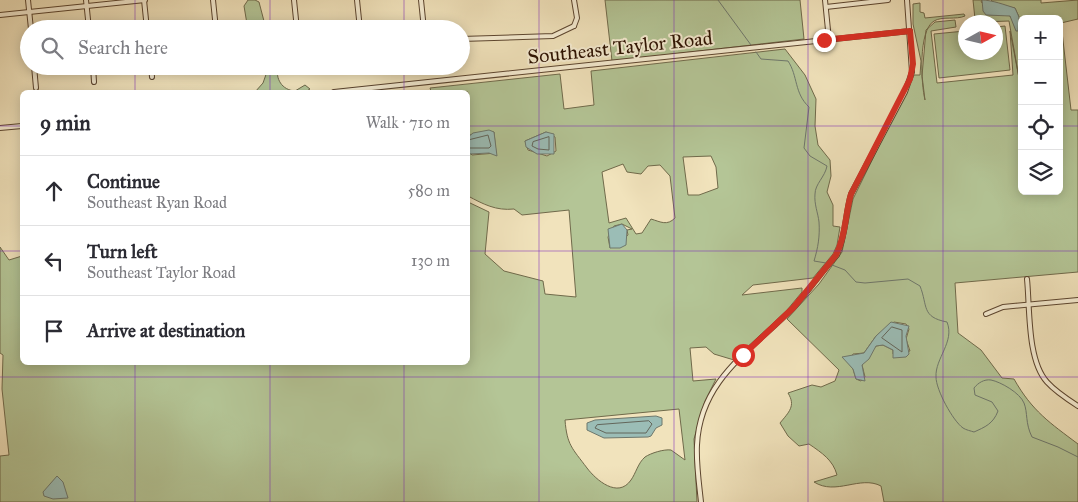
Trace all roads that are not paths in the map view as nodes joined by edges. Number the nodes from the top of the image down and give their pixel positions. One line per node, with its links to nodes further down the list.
1 (28, 0): 14 (street)
2 (86, 0): 12 (street)
3 (144, 0): 12 (street); 18 (street)
4 (212, 0): 19 (street)
5 (294, 0): 20 (street)
6 (357, 0): 21 (street)
7 (421, 0): 22 (street)
8 (574, 0): 23 (street)
9 (825, 0): 13 (street)
10 (888, 0): 13 (street)
11 (907, 0): 25 (street)
12 (86, 6): 14 (street); 17 (street)
13 (826, 7): 27 (street)
14 (29, 12): 15 (street); 16 (street)
15 (0, 15)
16 (30, 20)
17 (88, 20)
18 (146, 20)
19 (215, 20)
20 (296, 20)
21 (359, 20)
22 (423, 20)
23 (574, 26): 24 (street); 26 (street)
24 (579, 30)
25 (910, 31): 27 (street, Southeast Taylor Road); 40 (street)
26 (470, 40)
27 (829, 40): 32 (street, Southeast Taylor Road)
28 (35, 75): 31 (street)
29 (94, 75): 30 (street)
30 (94, 82)
31 (36, 88)
32 (353, 90)
33 (20, 126): 34 (street)
34 (0, 128)
35 (1027, 279): 37 (street)
36 (1078, 300): 37 (street)
37 (1029, 303): 38 (street); 39 (street)
38 (986, 314)
39 (1078, 406)
40 (701, 502)

